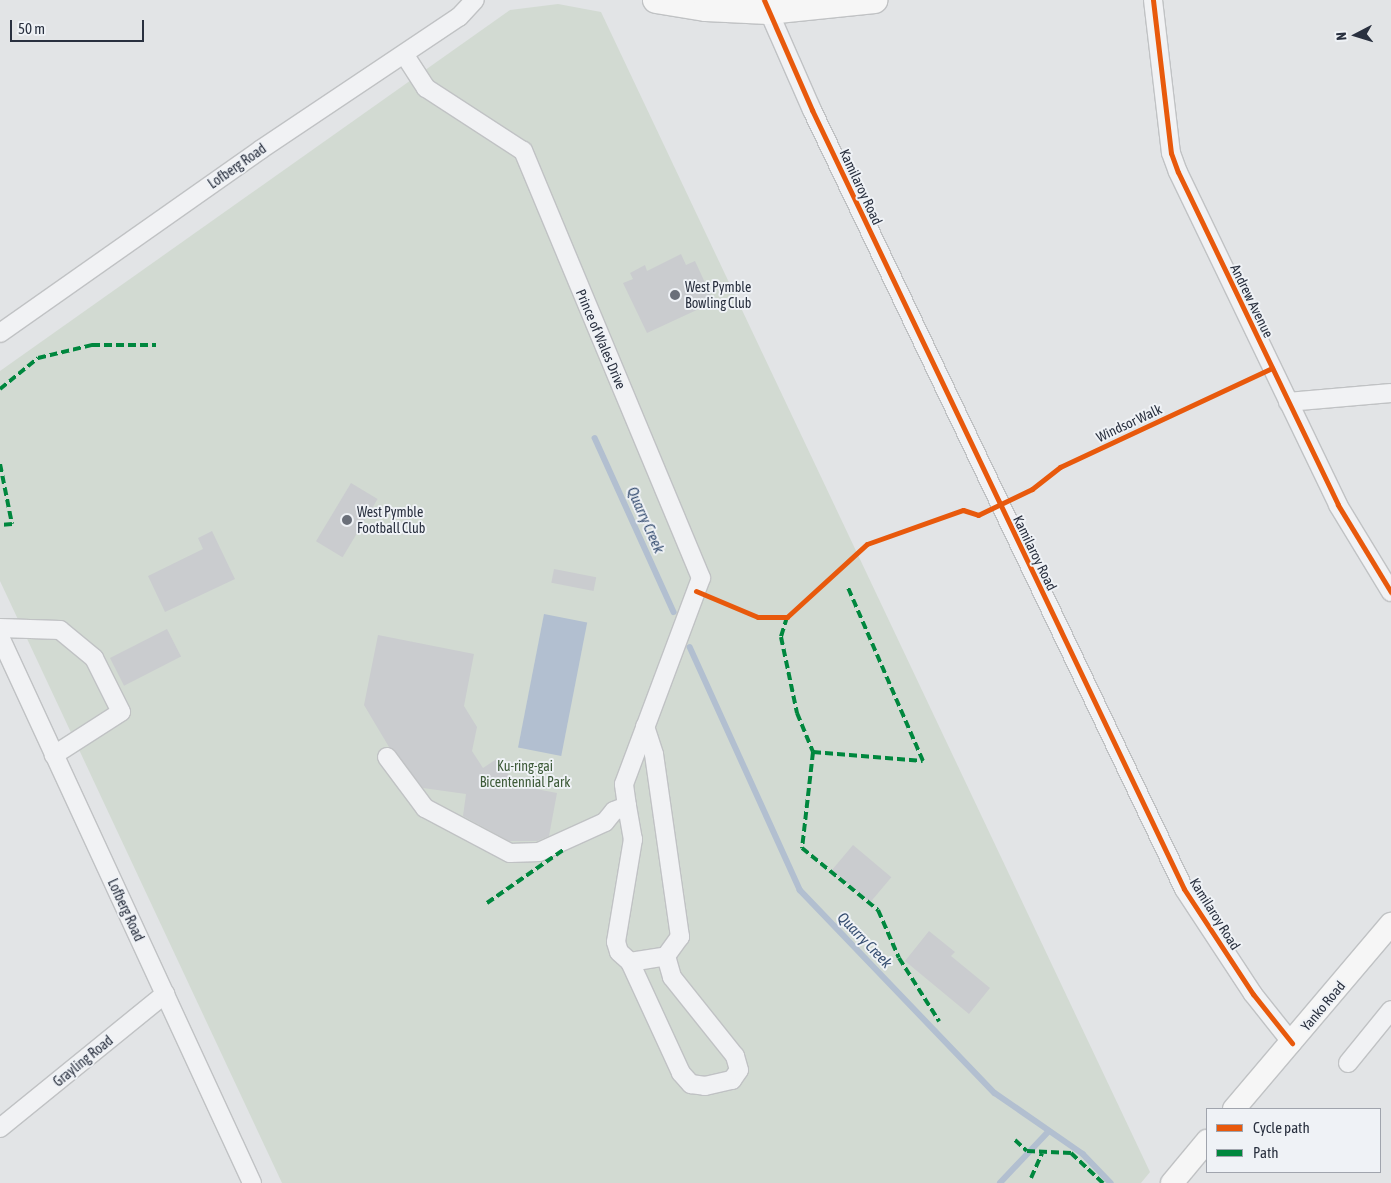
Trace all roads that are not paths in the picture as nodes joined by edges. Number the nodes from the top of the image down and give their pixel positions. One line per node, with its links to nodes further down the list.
1 (474, 0): 6 (street, Lofberg Road)
2 (656, 0): 5 (highway)
3 (874, 0): 5 (highway)
4 (1153, 0): 9 (street, Andrew Avenue)
5 (766, 6): 22 (street, Kamilaroy Road)
6 (404, 54): 7 (street, Lofberg Road); 13 (street, Prince of Wales Drive)
7 (0, 333)
8 (1391, 393): 9 (street)
9 (1288, 402): 10 (street, Andrew Avenue)
10 (1391, 592)
11 (0, 628): 14 (street)
12 (0, 638): 14 (street, Lofberg Road)
13 (645, 726): 16 (street, Prince of Wales Drive); 18 (street)
14 (54, 755): 20 (street, Lofberg Road)
15 (387, 756): 16 (street)
16 (627, 806): 19 (street, Prince of Wales Drive)
17 (1391, 924): 22 (main road, Yanko Road)
18 (666, 956): 19 (street); 19 (street, Prince of Wales Drive)
19 (630, 962)
20 (165, 994): 25 (street, Grayling Road); 27 (street, Lofberg Road)
21 (1391, 1010): 23 (street)
22 (1292, 1043): 24 (main road, Yanko Road)
23 (1348, 1062)
24 (1235, 1108)
25 (0, 1128)
26 (1206, 1142): 28 (main road)
27 (252, 1183)
28 (1172, 1183)

